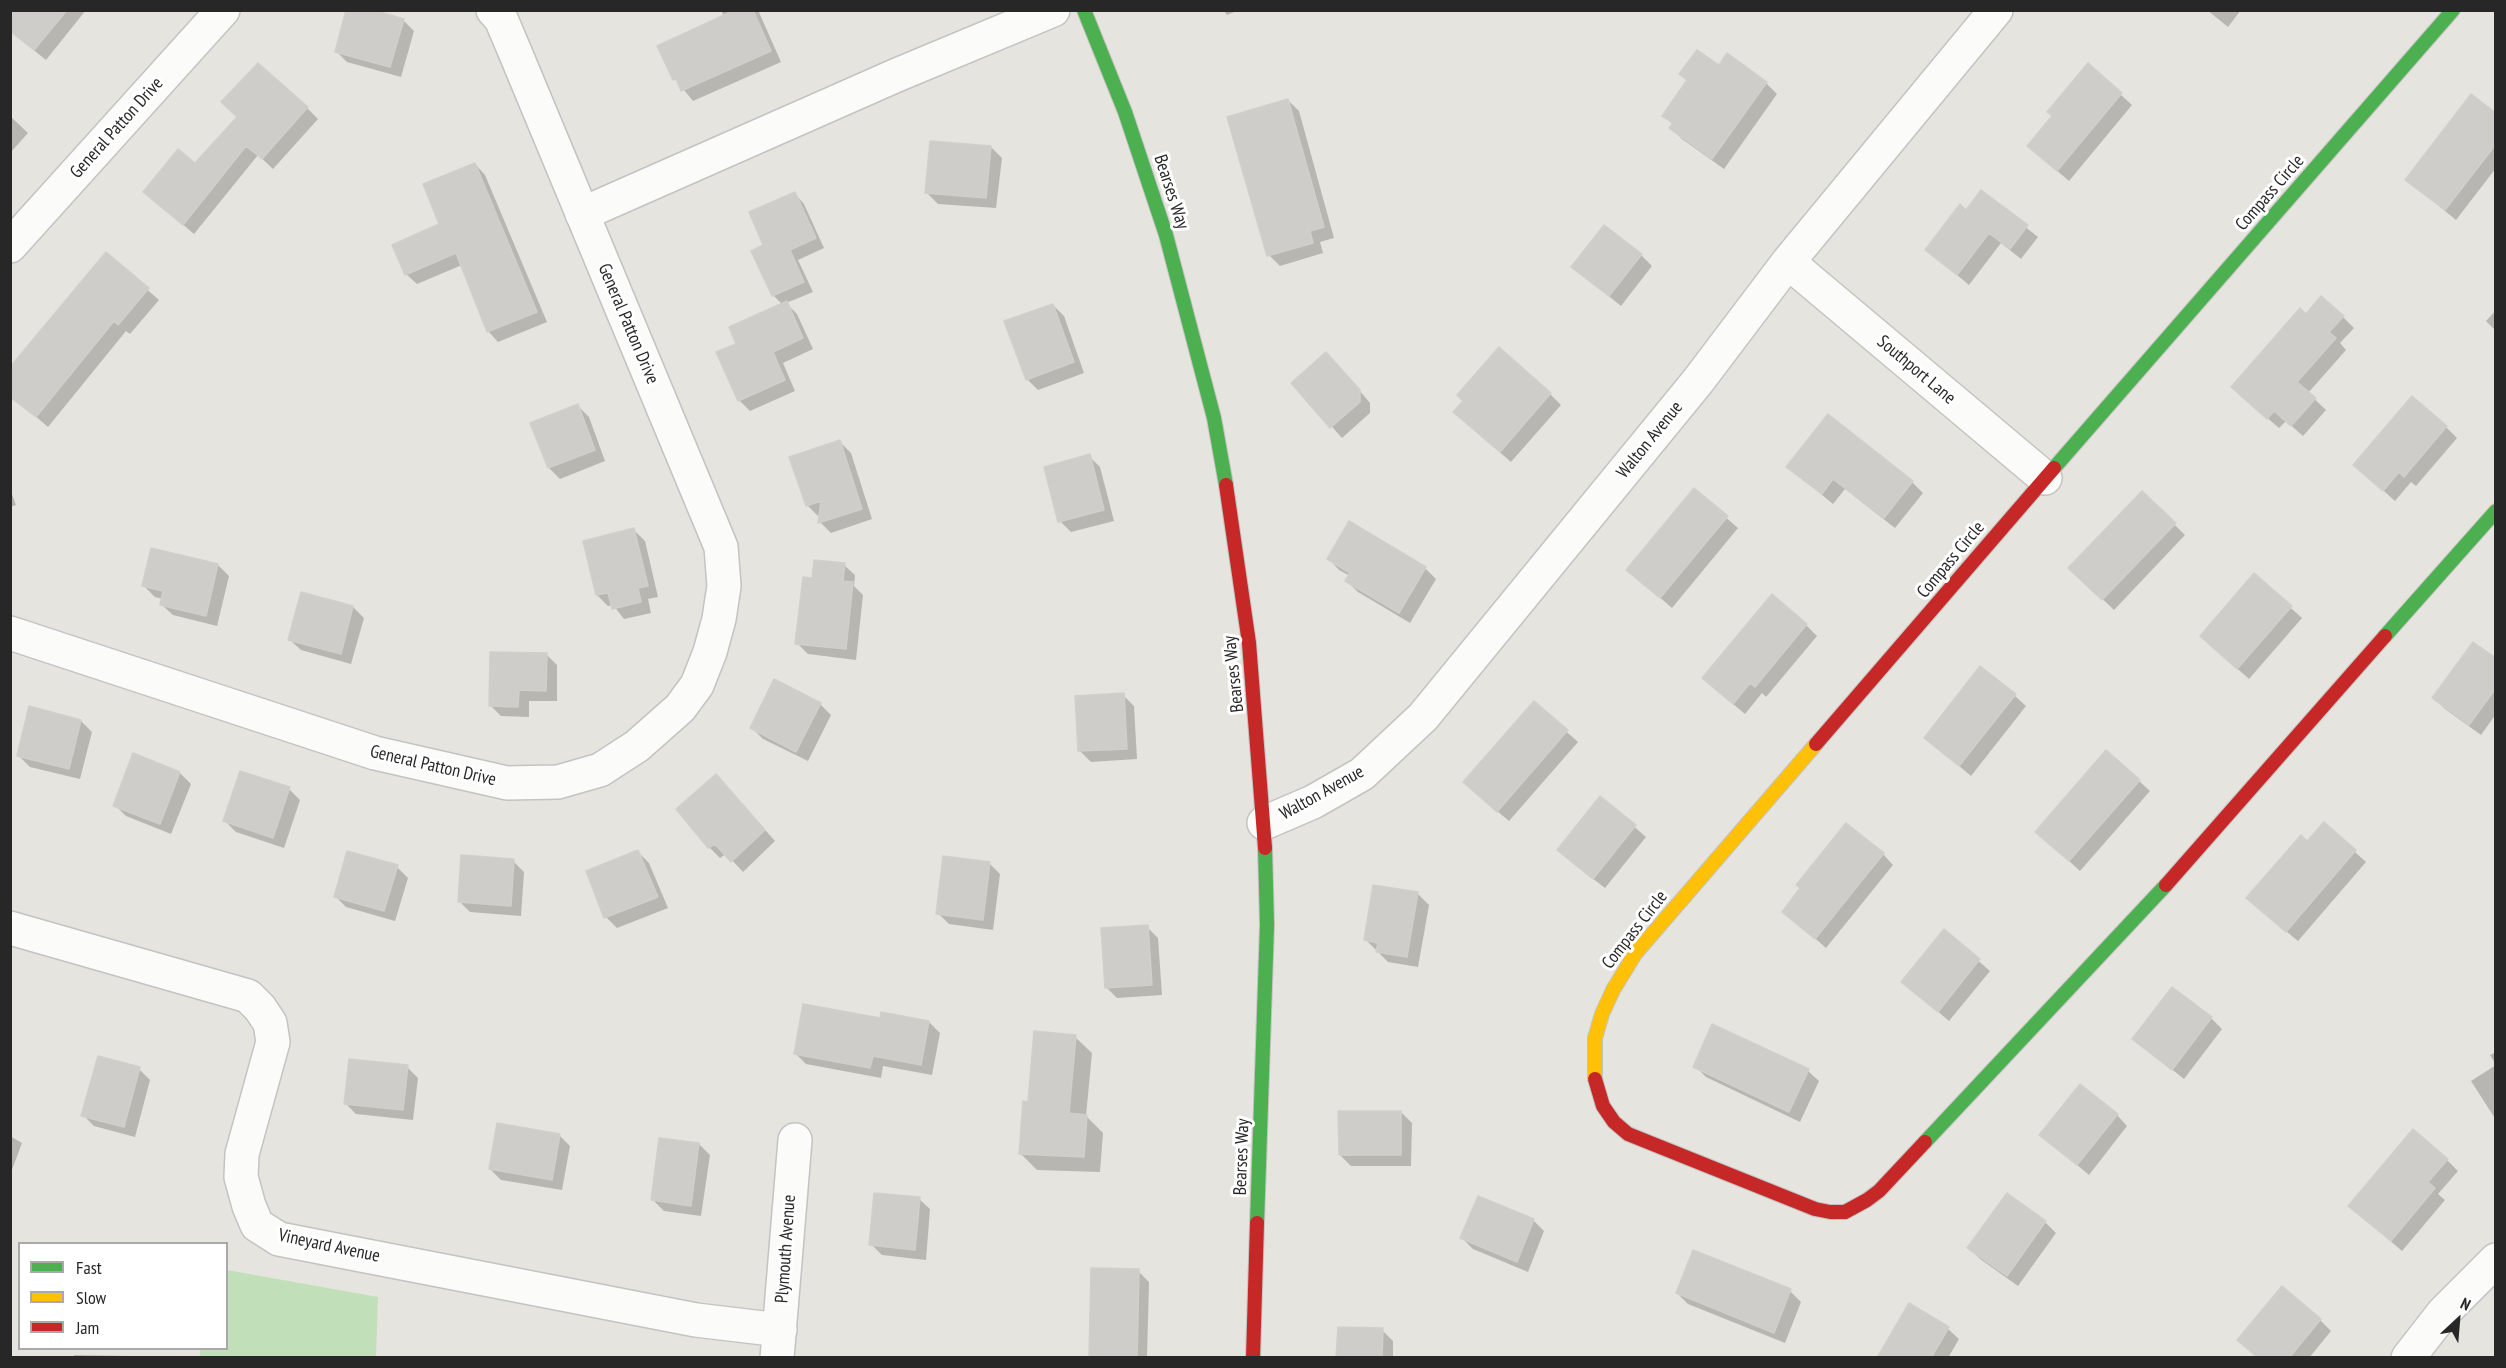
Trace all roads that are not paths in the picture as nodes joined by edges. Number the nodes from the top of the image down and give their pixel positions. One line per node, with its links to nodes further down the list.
1 (224, 10): 8 (street, General Patton Drive)
2 (493, 10): 7 (street, General Patton Drive)
3 (1053, 10): 7 (street)
4 (1084, 10): 13 (street, Bearses Way)
5 (1996, 10): 9 (street, Walton Avenue)
6 (2453, 10): 10 (street, Compass Circle)
7 (582, 214): 12 (street, General Patton Drive)
8 (10, 246)
9 (1788, 262): 10 (street, Southport Lane); 13 (street, Walton Avenue)
10 (2045, 478): 11 (street, Compass Circle)
11 (2496, 511)
12 (10, 633)
13 (1264, 823): 18 (street, Bearses Way)
14 (10, 927): 17 (street, Vineyard Avenue)
15 (795, 1140): 17 (street, Plymouth Avenue)
16 (2496, 1260): 19 (street)
17 (778, 1343)
18 (1253, 1358)
19 (2408, 1358)

